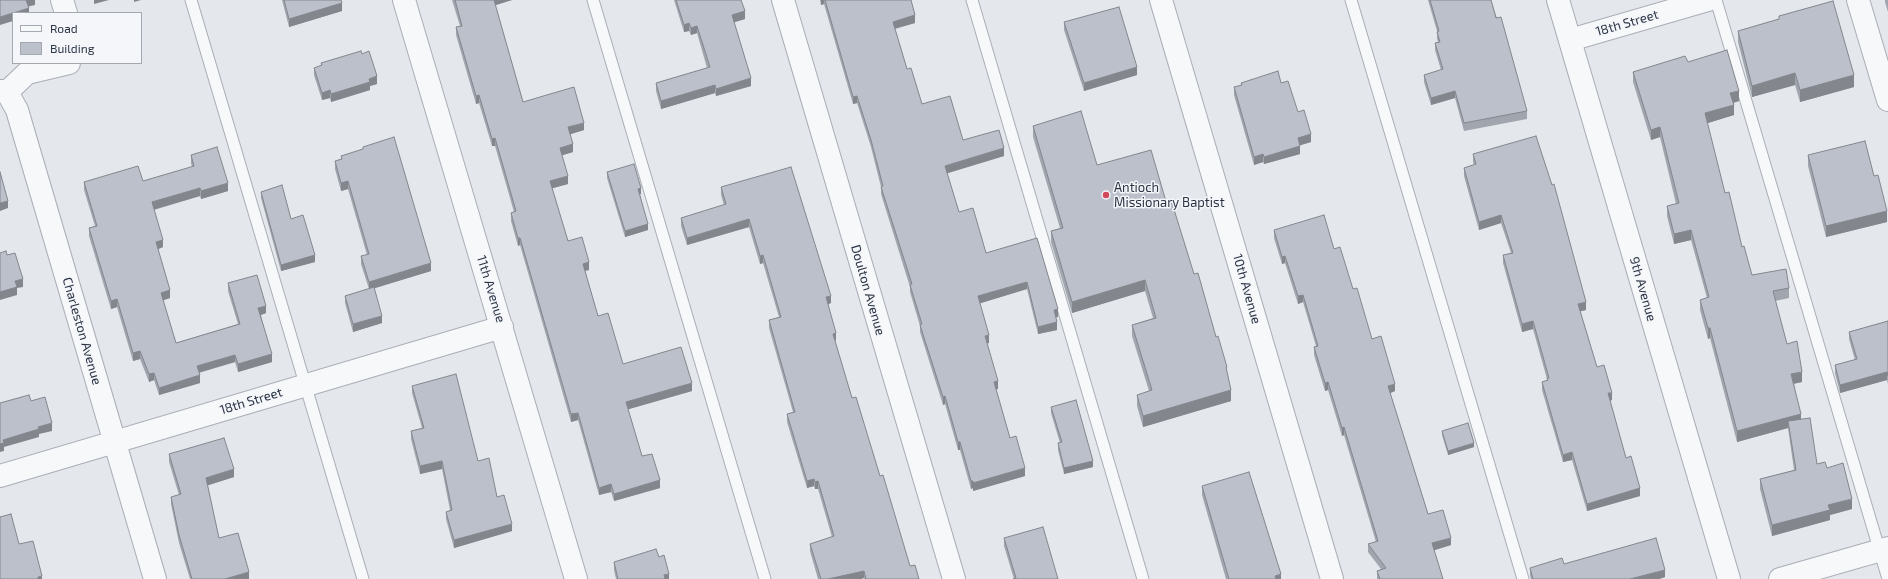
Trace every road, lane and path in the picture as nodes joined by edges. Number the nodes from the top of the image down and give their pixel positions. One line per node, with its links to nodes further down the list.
1 (62, 0): 13 (street)
2 (191, 0): 19 (lane)
3 (404, 0): 18 (street, 11th Avenue)
4 (593, 0): 26 (lane)
5 (783, 0): 27 (street, Doulton Avenue)
6 (972, 0): 28 (lane)
7 (1161, 0): 29 (street, 10th Avenue)
8 (1351, 0): 30 (lane)
9 (1558, 0): 14 (street, 9th Avenue)
10 (1708, 0): 14 (street, 18th Street)
11 (1716, 0): 22 (lane)
12 (1858, 0): 17 (street)
13 (66, 12)
14 (1570, 40): 31 (street, 9th Avenue)
15 (65, 64): 16 (street)
16 (3, 91): 20 (street, Charleston Avenue)
17 (1888, 100)
18 (502, 327): 19 (street, 18th Street); 25 (street, 11th Avenue)
19 (306, 385): 20 (street, 18th Street); 24 (lane)
20 (115, 442): 21 (street, 18th Street); 23 (street, Charleston Avenue)
21 (0, 476)
22 (1884, 549): 32 (street); 33 (lane)
23 (155, 579)
24 (363, 579)
25 (576, 579)
26 (765, 579)
27 (954, 579)
28 (1143, 579)
29 (1332, 579)
30 (1522, 579)
31 (1729, 579)
32 (1780, 579)
33 (1888, 579)

